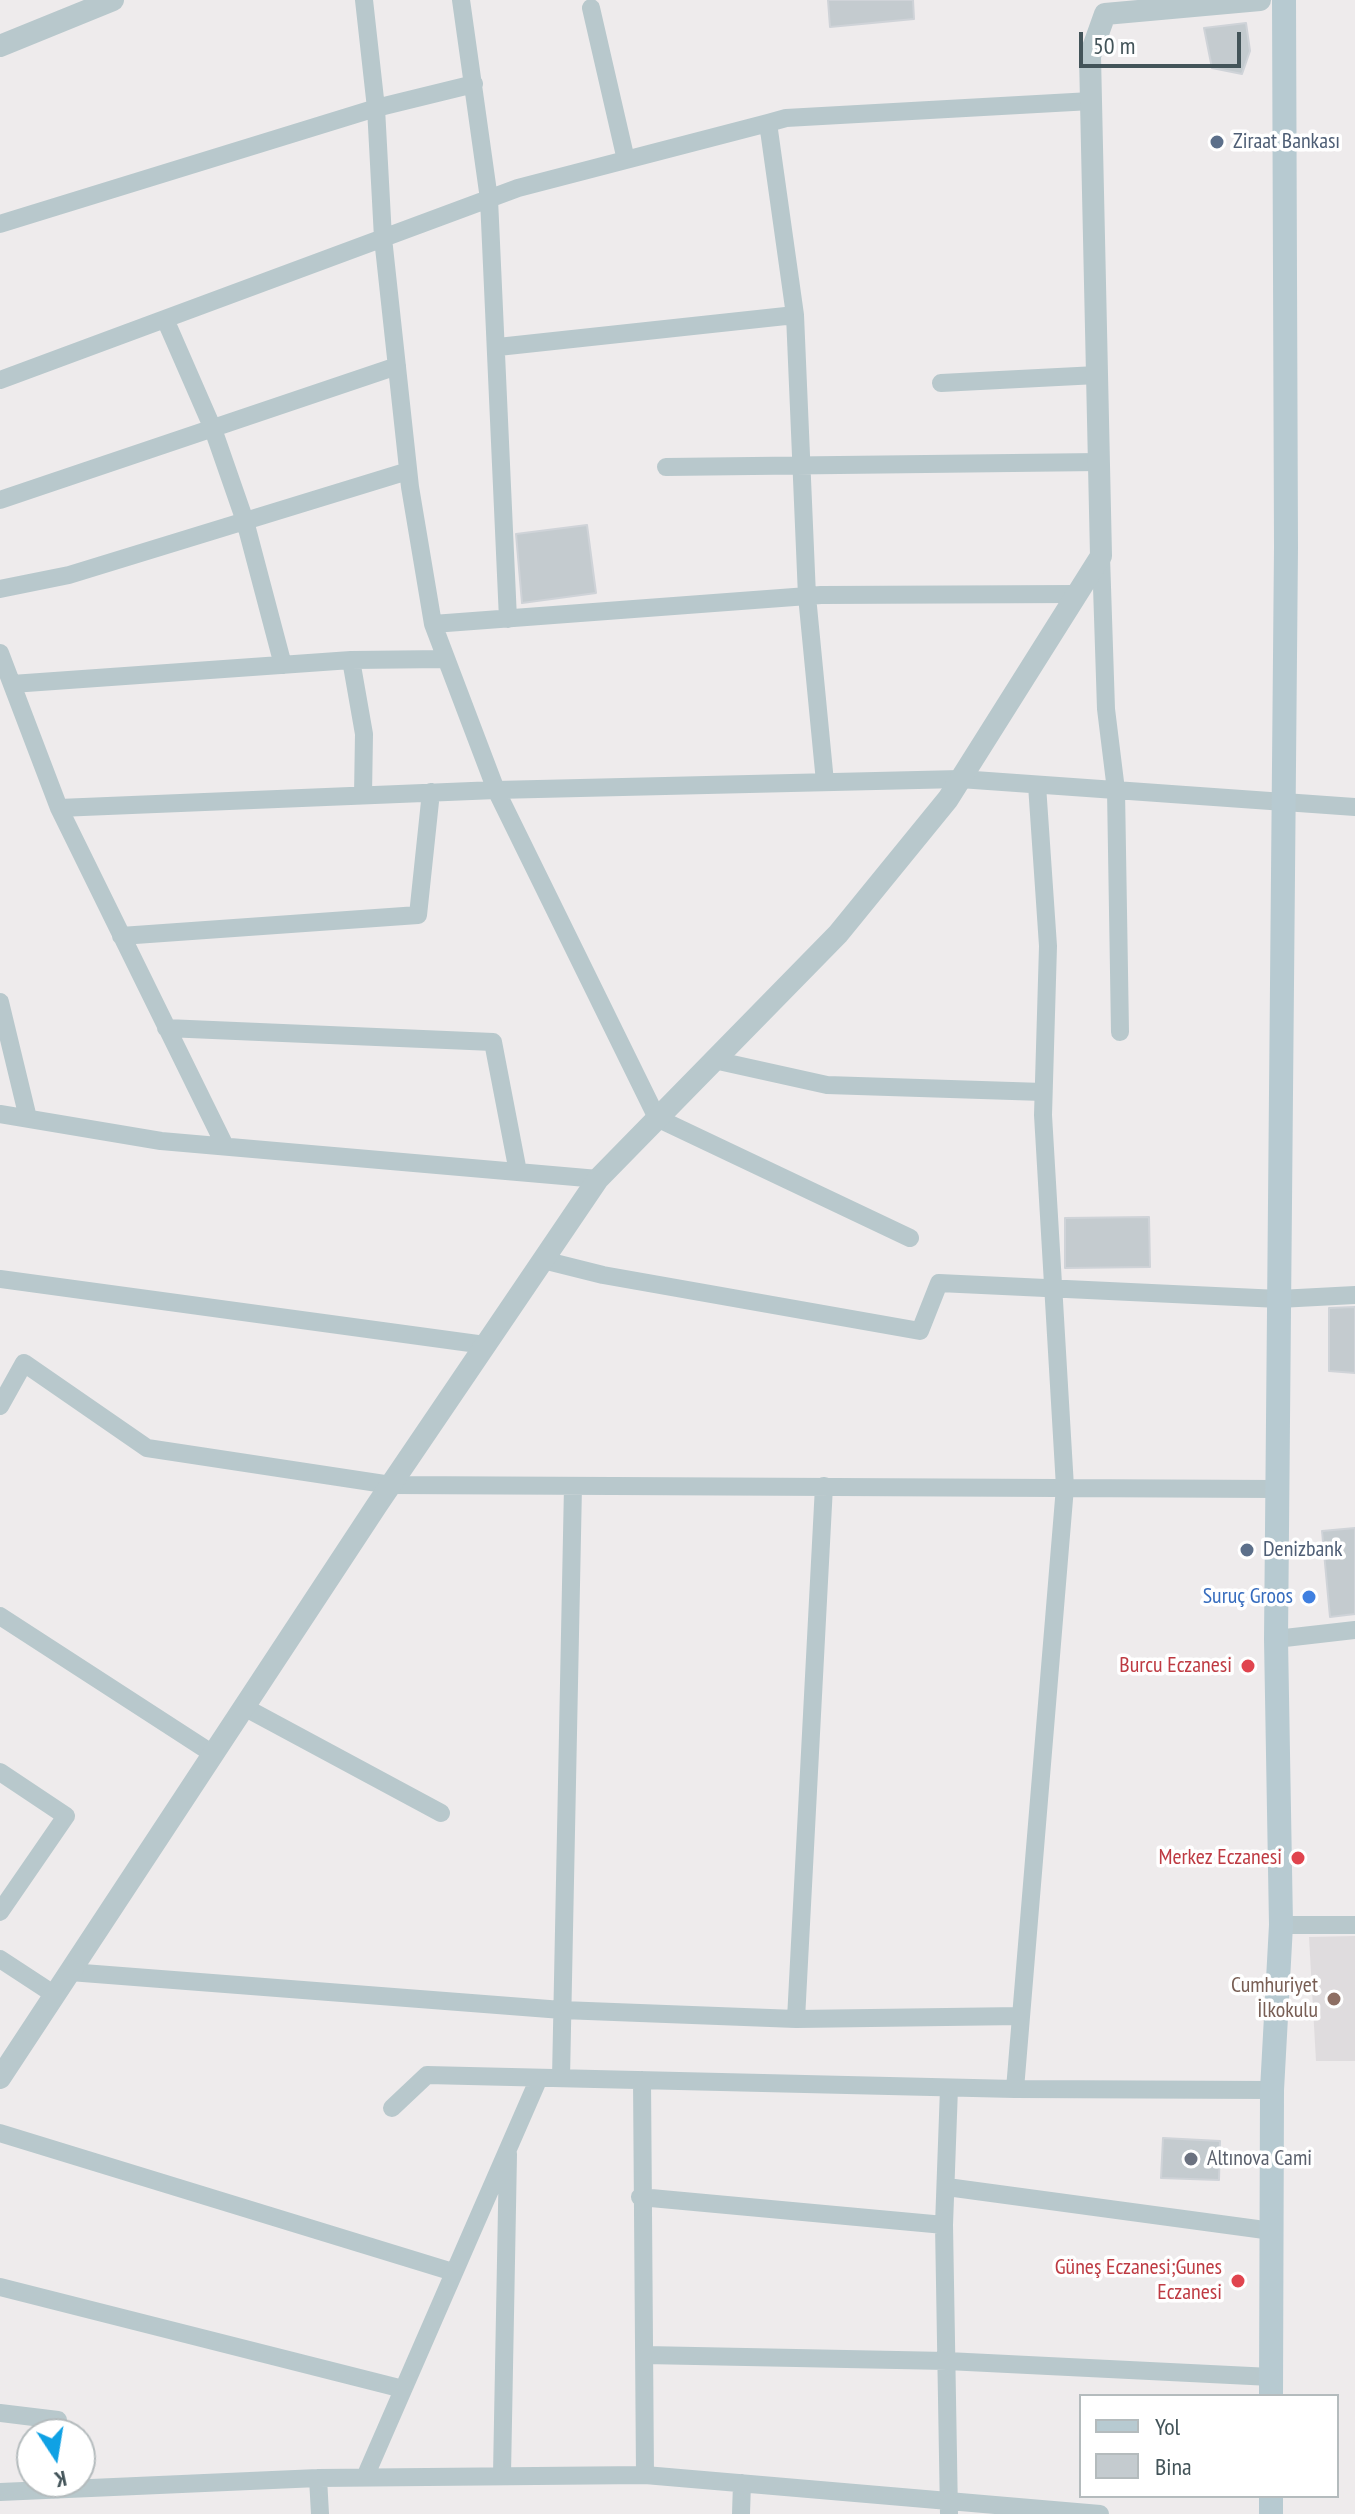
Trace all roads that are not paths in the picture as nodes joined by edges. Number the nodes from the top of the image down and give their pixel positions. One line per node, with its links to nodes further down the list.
1 (113, 0): 7 (street)
2 (364, 0): 10 (street)
3 (461, 0): 8 (street)
4 (1260, 0): 9 (street)
5 (1284, 0): 48 (main road)
6 (591, 8): 12 (street)
7 (0, 46)
8 (474, 84): 10 (street); 13 (street)
9 (1091, 101): 11 (street); 20 (street)
10 (376, 108): 14 (street); 15 (street)
11 (768, 123): 12 (street); 16 (street)
12 (626, 160): 13 (street)
13 (489, 199): 15 (street); 18 (street)
14 (0, 224)
15 (383, 238): 17 (street); 19 (street)
16 (795, 315): 18 (street); 26 (street)
17 (165, 319): 21 (street); 23 (street)
18 (498, 347): 34 (street)
19 (397, 366): 23 (street); 27 (street)
20 (1097, 375): 22 (street); 24 (street)
21 (0, 380)
22 (941, 383)
23 (213, 429): 28 (street); 29 (street)
24 (1099, 462): 26 (street); 30 (street)
25 (666, 467): 26 (street)
26 (801, 467): 33 (street)
27 (408, 471): 29 (street); 35 (street)
28 (0, 500)
29 (245, 521): 31 (street); 39 (street)
30 (1101, 556): 32 (street); 45 (street)
31 (0, 589)
32 (1077, 594): 33 (street); 41 (street)
33 (807, 596): 34 (street); 42 (street)
34 (508, 619): 35 (street)
35 (433, 624): 37 (street)
36 (0, 653): 40 (street)
37 (446, 659): 38 (street); 44 (street)
38 (351, 660): 39 (street); 47 (street)
39 (283, 665): 40 (street)
40 (12, 684): 50 (street)
41 (960, 779): 42 (street); 43 (street); 55 (street)
42 (825, 782): 44 (street)
43 (1037, 785): 45 (street); 56 (street)
44 (496, 790): 46 (street); 59 (street)
45 (1116, 790): 48 (street); 54 (street)
46 (431, 792): 47 (street); 51 (street)
47 (363, 795): 50 (street)
48 (1284, 802): 49 (street); 68 (main road)
49 (1355, 807)
50 (59, 808): 51 (street)
51 (121, 936): 53 (street)
52 (0, 1002): 58 (street)
53 (166, 1028): 60 (street); 61 (street)
54 (1120, 1032)
55 (714, 1060): 56 (street); 59 (street)
56 (1043, 1092): 66 (street)
57 (0, 1114): 58 (street)
58 (28, 1118): 60 (street)
59 (657, 1118): 62 (street); 63 (street)
60 (225, 1146): 61 (street)
61 (518, 1172): 62 (street)
62 (598, 1179): 64 (street)
63 (910, 1238)
64 (543, 1260): 66 (street); 69 (street)
65 (0, 1279): 69 (street)
66 (1051, 1288): 68 (street); 74 (street)
67 (1355, 1295): 68 (street)
68 (1279, 1299): 75 (main road)
69 (485, 1345): 71 (street)
70 (0, 1406): 71 (street)
71 (391, 1485): 72 (street); 79 (street)
72 (573, 1486): 73 (street); 89 (street)
73 (824, 1486): 74 (street); 91 (street)
74 (1065, 1487): 75 (street); 90 (street)
75 (1277, 1489): 78 (main road)
76 (0, 1616): 80 (street)
77 (1355, 1630): 78 (street)
78 (1276, 1639): 84 (main road)
79 (244, 1707): 80 (street); 82 (street)
80 (213, 1754): 87 (street)
81 (0, 1772): 83 (street)
82 (441, 1813)
83 (0, 1912)
84 (1281, 1925): 85 (street); 98 (main road)
85 (1355, 1925)
86 (0, 1959): 88 (street)
87 (70, 1972): 88 (street); 89 (street)
88 (55, 1995): 92 (street)
89 (562, 2010): 91 (street); 94 (street)
90 (1021, 2016): 91 (street); 97 (street)
91 (796, 2019)
92 (0, 2078)
93 (539, 2078): 94 (street); 99 (street); 101 (street)
94 (561, 2078): 95 (street)
95 (642, 2080): 96 (street); 103 (street)
96 (949, 2088): 97 (street); 102 (street)
97 (1015, 2089): 98 (street)
98 (1272, 2090): 105 (main road)
99 (392, 2108)
100 (0, 2133): 106 (street)
101 (508, 2144): 106 (street); 114 (street)
102 (947, 2187): 104 (street); 105 (street)
103 (640, 2197): 104 (street); 108 (street)
104 (944, 2225): 109 (street)
105 (1272, 2231): 110 (main road)
106 (453, 2272): 111 (street)
107 (0, 2287): 111 (street)
108 (645, 2355): 109 (street); 115 (street)
109 (947, 2361): 110 (street); 121 (street)
110 (1271, 2387)
111 (403, 2389): 116 (street)
112 (0, 2413): 113 (street)
113 (41, 2418)
114 (502, 2474): 115 (street); 116 (street)
115 (645, 2475): 118 (street)
116 (365, 2477): 117 (street)
117 (318, 2478): 119 (street); 122 (street)
118 (742, 2483): 120 (street); 123 (street)
119 (0, 2492)
120 (893, 2506): 121 (street)
121 (950, 2508): 124 (street)
122 (320, 2514)
123 (741, 2514)
124 (1100, 2514)

